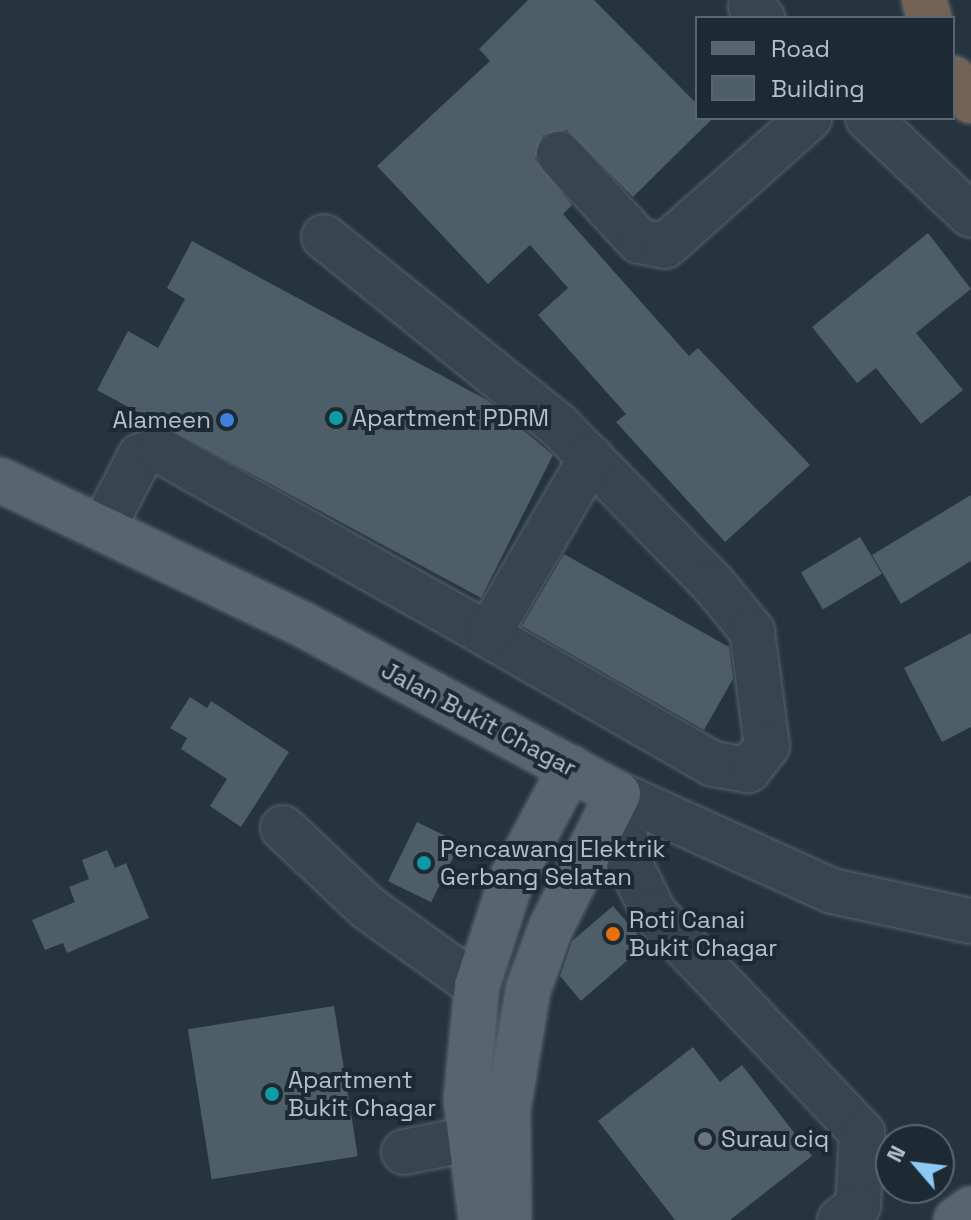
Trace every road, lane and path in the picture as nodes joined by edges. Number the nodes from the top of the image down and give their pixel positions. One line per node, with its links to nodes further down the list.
1 (955, 81): 2 (highway)
2 (971, 101)
3 (807, 120): 5 (street)
4 (870, 120): 6 (street)
5 (559, 154)
6 (971, 215)
7 (324, 237): 8 (street)
8 (591, 458): 11 (street); 11 (street)
9 (0, 480): 10 (main road, Jalan Bukit Chagar)
10 (103, 528): 11 (street); 12 (main road, Jalan Bukit Chagar)
11 (488, 635)
12 (571, 768): 13 (main road, Jalan Bukit Chagar); 16 (main road)
13 (618, 794): 15 (street, Jalan Bukit Chagar); 21 (main road); 22 (street)
14 (283, 828): 16 (street)
15 (971, 921)
16 (477, 986): 17 (main road)
17 (469, 1139): 18 (street); 20 (main road)
18 (404, 1152)
19 (971, 1209): 23 (main road)
20 (481, 1220)
21 (509, 1220)
22 (840, 1220)
23 (956, 1220)

